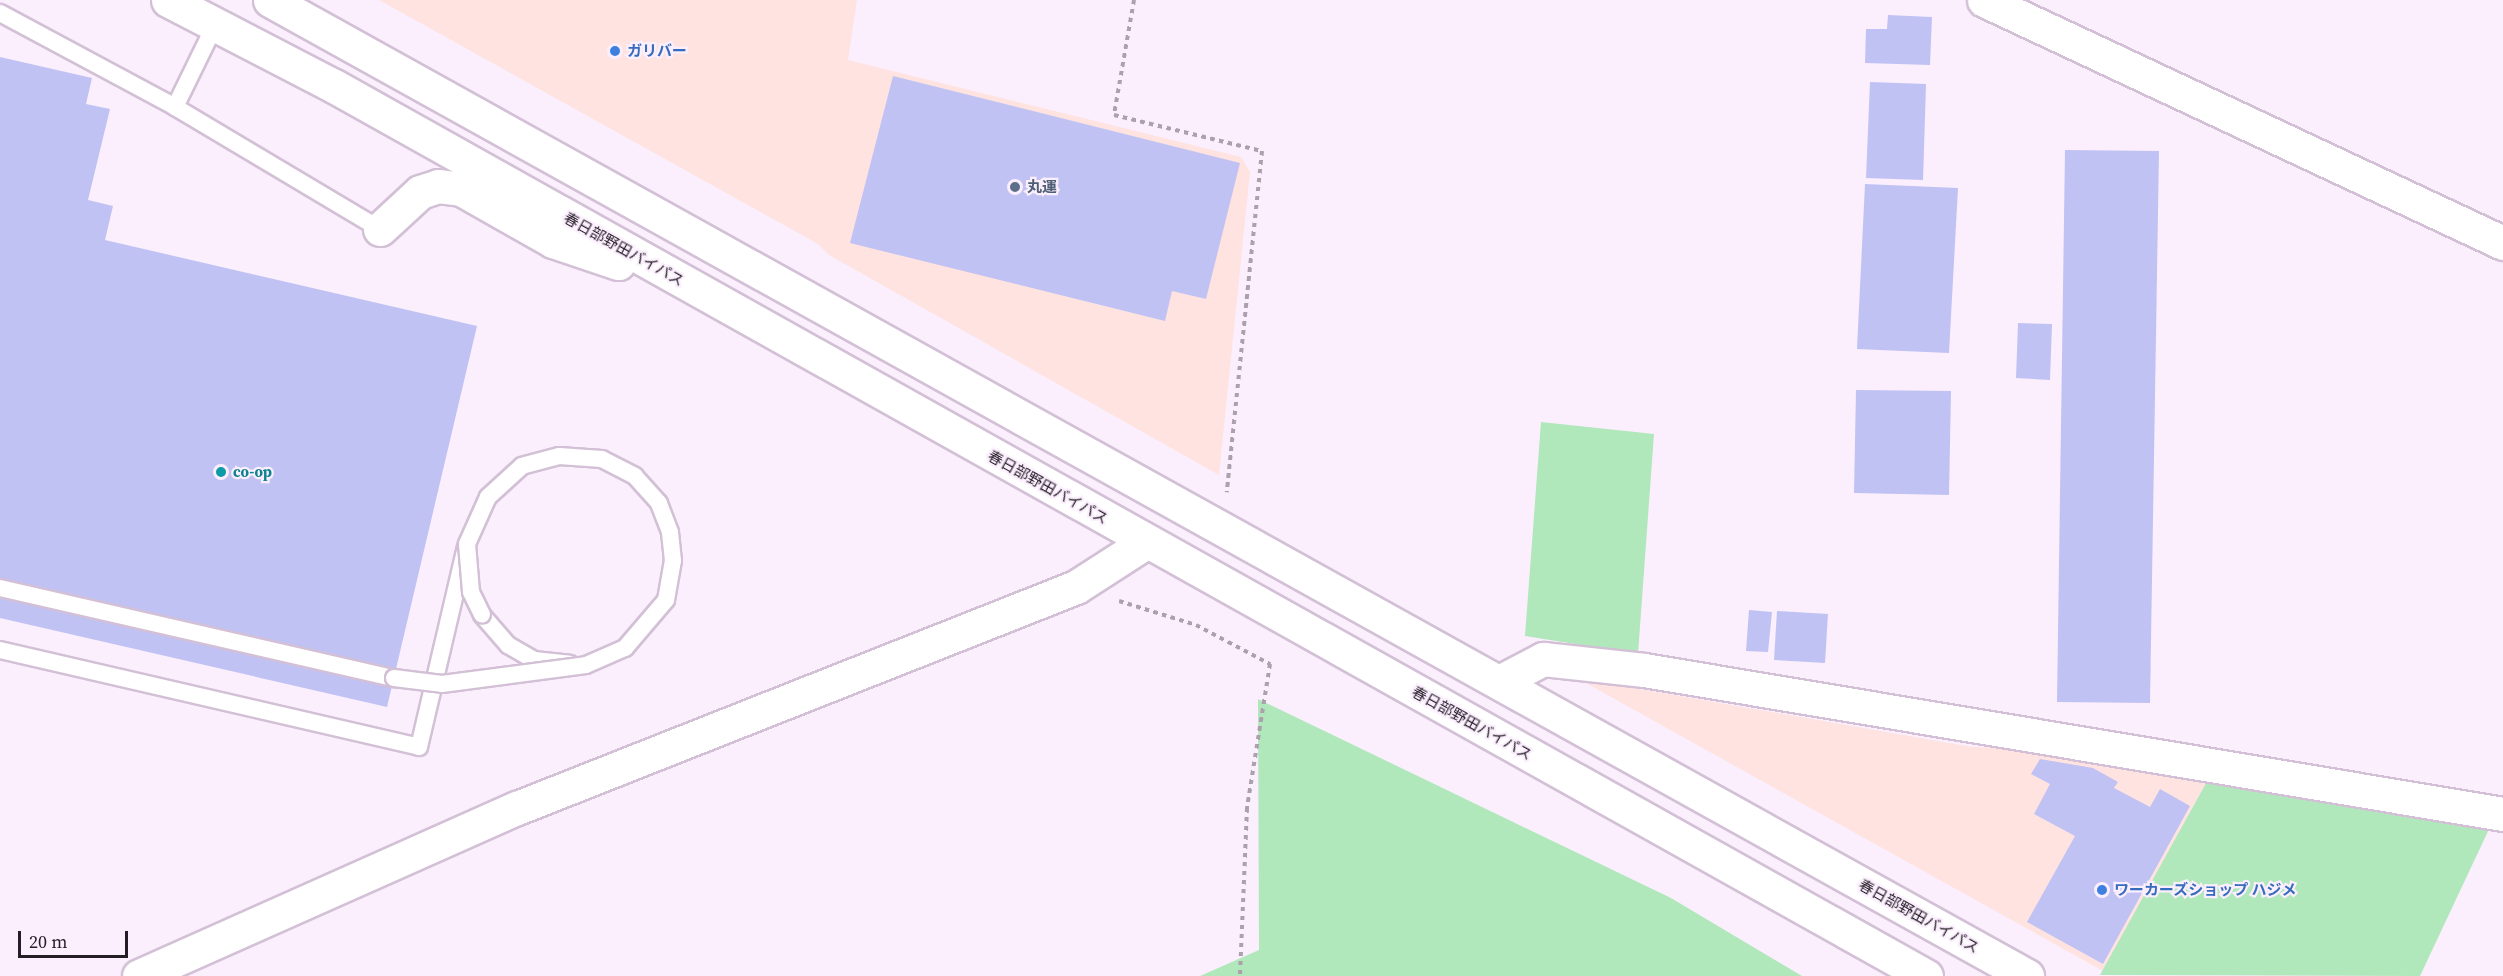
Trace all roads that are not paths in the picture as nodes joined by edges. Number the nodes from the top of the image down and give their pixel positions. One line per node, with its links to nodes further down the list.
1 (168, 0): 5 (main road, 春日部野田バイパス)
2 (270, 0): 15 (main road, 春日部野田バイパス)
3 (1984, 0): 8 (main road)
4 (0, 13): 6 (lane)
5 (215, 25): 6 (lane); 9 (main road, 春日部野田バイパス)
6 (175, 107): 7 (lane)
7 (380, 229): 9 (main road)
8 (2503, 243)
9 (694, 288): 10 (main road, 春日部野田バイパス)
10 (1146, 542): 17 (main road); 18 (main road, 春日部野田バイパス)
11 (467, 544): 13 (lane); 14 (lane, bridge); 14 (lane, bridge)
12 (0, 588): 14 (lane, bridge)
13 (0, 650)
14 (585, 665)
15 (1499, 682): 16 (main road); 19 (main road, 春日部野田バイパス)
16 (2503, 814)
17 (139, 976)
18 (1926, 976)
19 (2027, 976)

